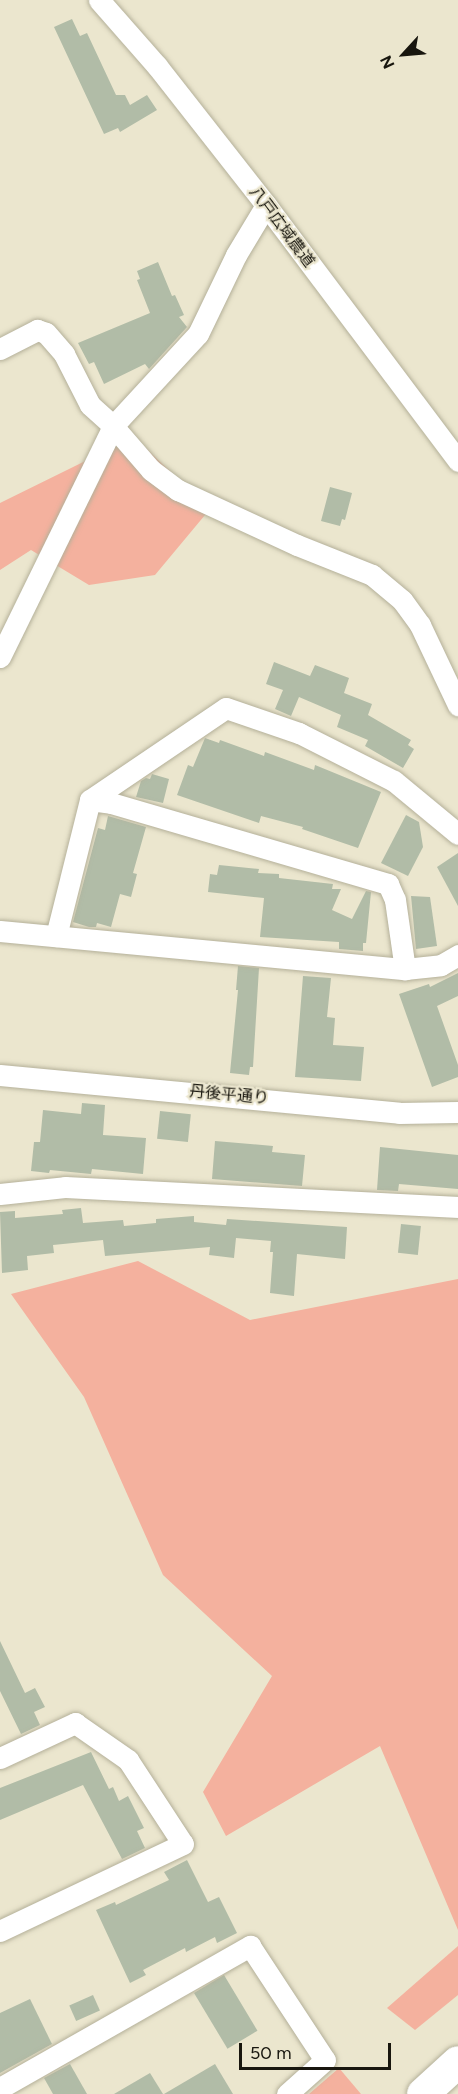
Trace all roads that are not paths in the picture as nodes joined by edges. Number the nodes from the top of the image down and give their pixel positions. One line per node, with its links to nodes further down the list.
1 (99, 0): 2 (street, 八戸広域農道)
2 (266, 205): 4 (street); 5 (street, 八戸広域農道)
3 (0, 349): 4 (street)
4 (114, 426): 6 (street); 7 (street)
5 (458, 461)
6 (0, 657)
7 (458, 705)
8 (90, 800): 9 (street); 11 (street); 13 (street)
9 (458, 834)
10 (0, 931): 11 (street)
11 (56, 936): 13 (street)
12 (458, 955): 13 (street)
13 (405, 969)
14 (0, 1074): 15 (street, 丹後平通り)
15 (458, 1112)
16 (0, 1194): 17 (street)
17 (458, 1207)
18 (0, 1758): 19 (street)
19 (0, 1931)
20 (458, 2062): 23 (highway)
21 (0, 2088): 22 (street)
22 (287, 2094)
23 (423, 2094)

